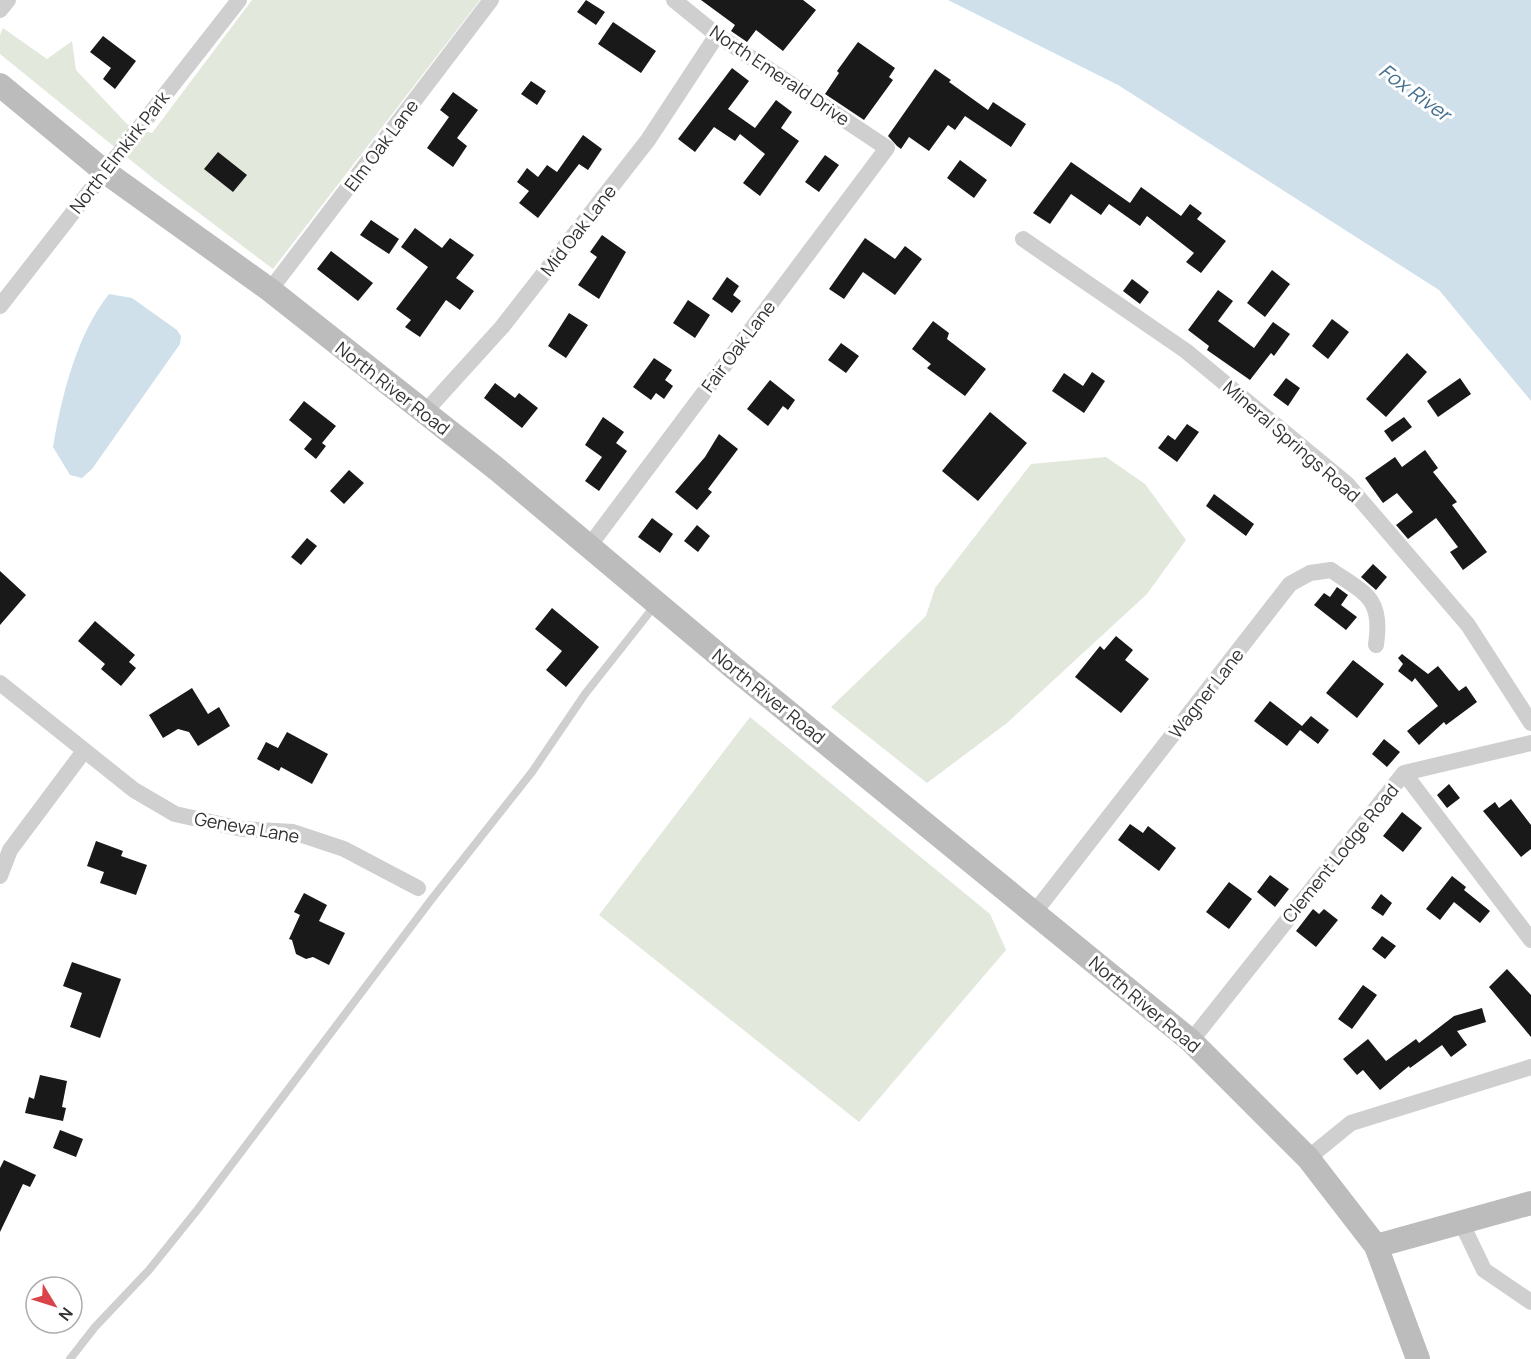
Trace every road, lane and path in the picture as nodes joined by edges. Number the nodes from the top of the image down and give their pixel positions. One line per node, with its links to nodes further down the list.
1 (8, 0): 5 (street)
2 (239, 0): 9 (street, North Elmkirk Park)
3 (491, 0): 11 (street, Elm Oak Lane)
4 (674, 0): 6 (street, North Emerald Drive)
5 (0, 10)
6 (717, 35): 8 (street, North Emerald Drive); 13 (street, Mid Oak Lane)
7 (0, 85): 9 (street, North River Road)
8 (887, 148): 14 (street, Fair Oak Lane)
9 (104, 171): 11 (street, North River Road); 12 (street, North Elmkirk Park)
10 (1023, 238): 18 (street, Mineral Springs Road)
11 (270, 290): 13 (street, North River Road)
12 (0, 306)
13 (424, 413): 14 (street, North River Road)
14 (590, 545): 15 (street, North River Road)
15 (656, 603): 24 (street, North River Road); 33 (lane)
16 (1376, 645): 24 (street, Wagner Lane)
17 (0, 683): 20 (street, Geneva Lane)
18 (1531, 723)
19 (1531, 743): 21 (street)
20 (84, 750): 22 (street); 23 (street, Geneva Lane)
21 (1404, 773): 25 (street, Clement Lodge Road); 26 (street, Clement Lodge Road)
22 (0, 876)
23 (418, 888)
24 (1034, 913): 26 (street, North River Road)
25 (1531, 940)
26 (1191, 1041): 28 (street, North River Road)
27 (1531, 1067): 28 (street)
28 (1308, 1158): 31 (street, North River Road)
29 (1531, 1203): 30 (street)
30 (1462, 1224): 31 (street); 32 (street)
31 (1376, 1246): 34 (street, North River Road)
32 (1531, 1302)
33 (70, 1359)
34 (1418, 1359)

